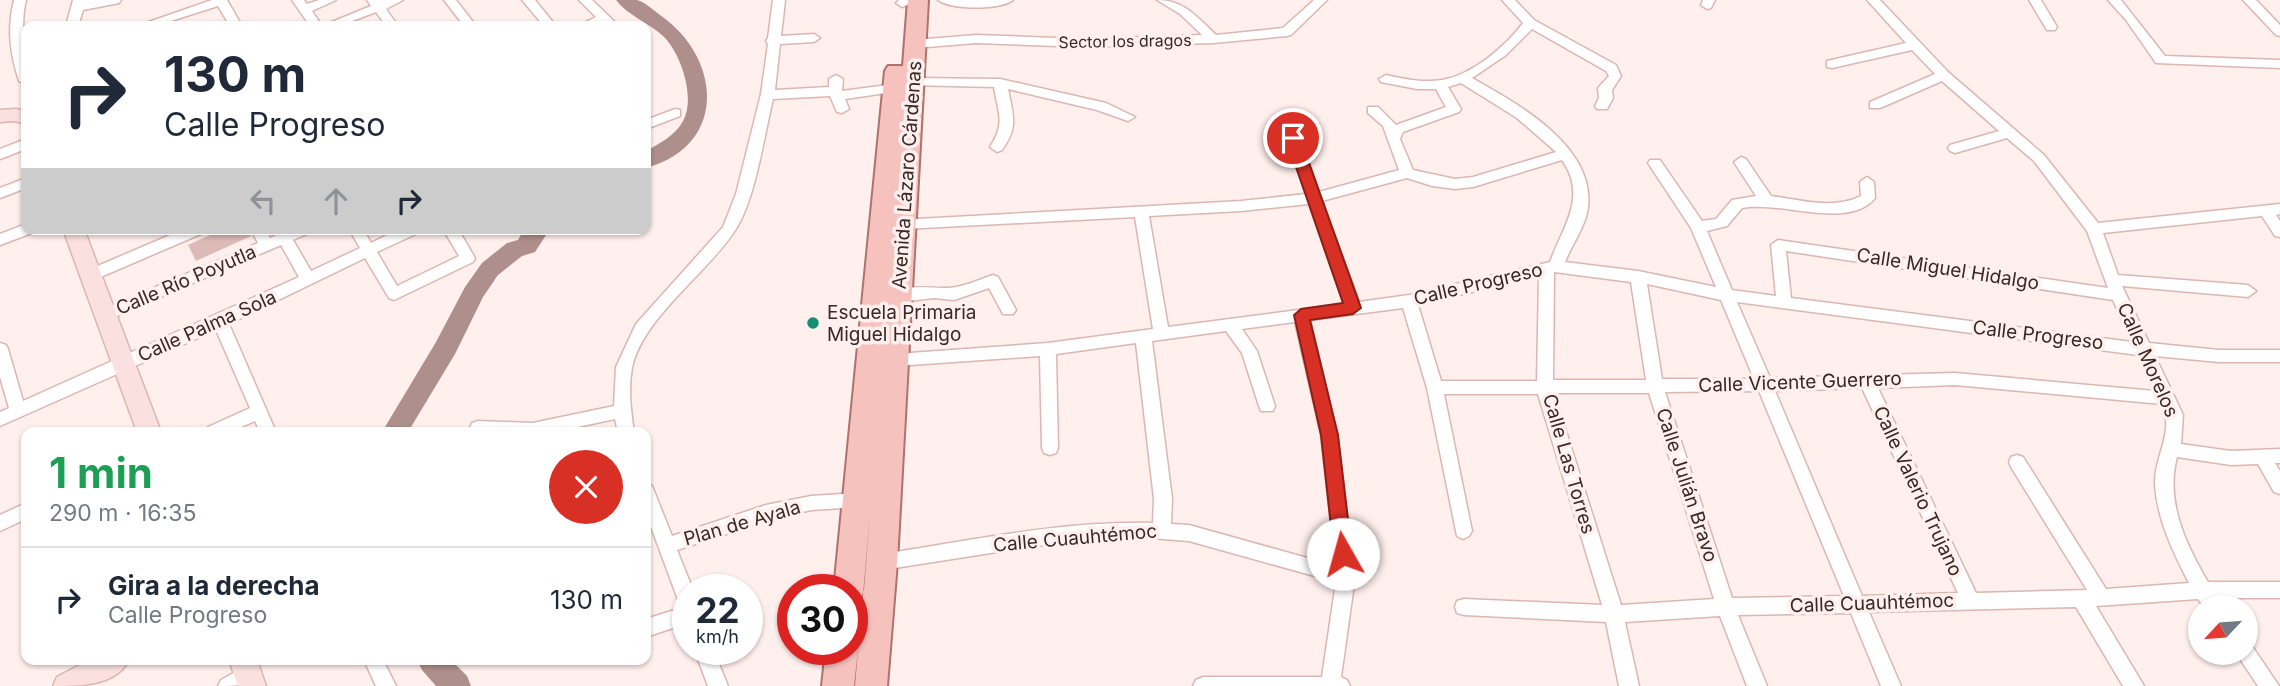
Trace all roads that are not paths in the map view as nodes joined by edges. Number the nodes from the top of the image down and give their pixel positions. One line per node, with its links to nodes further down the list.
1 (20, 0): 23 (street)
2 (114, 0): 20 (street)
3 (330, 0): 22 (street)
4 (397, 0): 21 (street)
5 (450, 0): 31 (street)
6 (528, 0): 32 (street)
7 (585, 0): 33 (street)
8 (779, 0): 39 (street)
9 (944, 0): 10 (street)
10 (1007, 0)
11 (1163, 0): 38 (street)
12 (1321, 0): 38 (street, Sector los dragos)
13 (1508, 0): 34 (street)
14 (1873, 0): 41 (street, Calle Morelos)
15 (2035, 0): 35 (street)
16 (2114, 0): 44 (street)
17 (2249, 0): 36 (street)
18 (221, 1): 26 (street); 27 (street)
19 (909, 1): 40 (main road, Avenida Lázaro Cárdenas); 49 (main road, Avenida Lázaro Cárdenas)
20 (78, 3): 25 (street)
21 (376, 3): 29 (street); 30 (street)
22 (301, 5): 28 (street)
23 (16, 15): 24 (street); 42 (street)
24 (0, 18)
25 (73, 21)
26 (164, 21)
27 (233, 21)
28 (312, 21)
29 (338, 21)
30 (389, 21)
31 (466, 21)
32 (546, 21)
33 (608, 21)
34 (1530, 23): 47 (street); 52 (street)
35 (2051, 27)
36 (2280, 32)
37 (814, 38): 39 (street)
38 (1213, 39): 40 (street, Sector los dragos)
39 (772, 41): 51 (street)
40 (915, 44): 49 (main road, Avenida Lázaro Cárdenas)
41 (1915, 45): 43 (street); 45 (street, Calle Morelos)
42 (21, 50)
43 (1832, 64)
44 (2280, 64)
45 (1943, 75): 53 (street); 61 (street, Calle Morelos)
46 (1386, 79): 50 (street)
47 (1464, 79): 50 (street); 67 (street)
48 (1000, 83): 49 (street); 58 (street); 64 (street)
49 (904, 85): 51 (street); 78 (main road, Avenida Lázaro Cárdenas); 139 (main road, Avenida Lázaro Cárdenas)
50 (1440, 85): 62 (street)
51 (768, 95): 126 (street)
52 (1602, 106)
53 (1875, 106)
54 (1373, 110): 62 (street)
55 (675, 113): 60 (street)
56 (0, 116): 57 (main road)
57 (21, 116)
58 (1128, 117)
59 (1286, 118): 74 (street)
60 (651, 123)
61 (2010, 132): 65 (street); 80 (street, Calle Morelos)
62 (1392, 139): 70 (street)
63 (21, 146): 66 (street)
64 (997, 147)
65 (1955, 148)
66 (0, 154)
67 (1567, 154): 70 (street); 94 (street, Calle Las Torres)
68 (1741, 162): 75 (street)
69 (1654, 163): 79 (street)
70 (1407, 173): 74 (street)
71 (1867, 182): 75 (street)
72 (21, 185): 73 (street)
73 (0, 193)
74 (1314, 198): 76 (street); 104 (street)
75 (1766, 200): 79 (street)
76 (1142, 210): 78 (street); 110 (street)
77 (2273, 210): 80 (street); 82 (street)
78 (904, 224): 101 (main road, Avenida Lázaro Cárdenas)
79 (1698, 227): 100 (street)
80 (2094, 229): 98 (street, Calle Morelos)
81 (21, 231): 91 (street)
82 (2280, 232)
83 (78, 235): 95 (main road)
84 (184, 235): 95 (street)
85 (261, 235): 92 (street)
86 (291, 235): 90 (street, Calle Río Poyutla)
87 (360, 235): 93 (street)
88 (401, 235): 93 (street, Calle Palma Sola)
89 (454, 235): 93 (street)
90 (285, 238): 92 (street, Calle Río Poyutla); 97 (street)
91 (0, 240)
92 (267, 245): 106 (street, Calle Río Poyutla)
93 (369, 251): 97 (street, Calle Palma Sola)
94 (1552, 267): 96 (street, Calle Progreso); 102 (street, Calle Progreso); 122 (street, Calle Las Torres)
95 (90, 275): 106 (main road)
96 (1638, 277): 100 (street, Calle Progreso); 120 (street, Calle Julián Bravo)
97 (308, 280): 108 (street, Calle Palma Sola)
98 (2115, 287): 99 (street, Calle Miguel Hidalgo); 103 (street, Calle Miguel Hidalgo); 114 (street, Calle Morelos)
99 (2248, 291)
100 (1725, 295): 103 (street, Calle Progreso); 119 (street)
101 (900, 296): 105 (street); 116 (main road, Avenida Lázaro Cárdenas)
102 (1409, 301): 104 (street, Calle Progreso); 121 (street)
103 (1784, 303): 114 (street, Calle Progreso)
104 (1353, 308): 107 (street, Calle Progreso)
105 (1008, 310)
106 (106, 315): 117 (main road)
107 (1301, 315): 109 (street, Calle Progreso); 149 (street)
108 (220, 321): 117 (street, Calle Palma Sola); 127 (street)
109 (1231, 326): 110 (street, Calle Progreso); 124 (street)
110 (1161, 332): 111 (street, Calle Progreso)
111 (1143, 335): 113 (street, Calle Progreso); 143 (street)
112 (0, 349): 125 (street)
113 (1048, 349): 116 (street, Calle Progreso); 134 (street)
114 (2143, 349): 115 (street, Calle Progreso); 123 (street, Calle Morelos)
115 (2280, 356)
116 (896, 360): 146 (main road, Avenida Lázaro Cárdenas)
117 (124, 363): 125 (street, Calle Palma Sola); 129 (main road)
118 (1867, 382): 119 (street, Calle Vicente Guerrero); 123 (street, Calle Vicente Guerrero); 155 (street, Calle Valerio Trujano)
119 (1763, 385): 120 (street, Calle Vicente Guerrero); 156 (street)
120 (1654, 386): 122 (street, Calle Vicente Guerrero); 158 (street, Calle Julián Bravo)
121 (1435, 388): 122 (street, Calle Vicente Guerrero); 144 (street)
122 (1545, 388): 159 (street, Calle Las Torres)
123 (2165, 398): 135 (street, Calle Morelos)
124 (1267, 405)
125 (19, 411): 128 (street, Calle Palma Sola)
126 (622, 411): 132 (street); 133 (street)
127 (258, 412): 130 (street); 131 (street)
128 (0, 419)
129 (147, 427)
130 (225, 427)
131 (266, 427)
132 (547, 427)
133 (625, 427)
134 (1050, 448)
135 (2169, 449): 136 (street); 150 (street, Calle Morelos)
136 (2272, 457): 138 (street)
137 (2017, 462): 153 (street)
138 (2280, 487)
139 (859, 500): 145 (street, Plan de Ayala); 148 (main road, Avenida Lázaro Cárdenas)
140 (651, 505): 145 (street)
141 (21, 513): 142 (street)
142 (0, 523)
143 (1163, 530): 146 (street, Calle Cuauhtémoc); 149 (street, Calle Cuauhtémoc)
144 (1463, 531)
145 (668, 545): 147 (street)
146 (882, 562): 172 (main road, Avenida Lázaro Cárdenas)
147 (678, 574)
148 (851, 574)
149 (1346, 577): 167 (street)
150 (2203, 590): 151 (street, Calle Cuauhtémoc); 152 (street, Calle Morelos); 153 (street, Calle Cuauhtémoc)
151 (2280, 590)
152 (2206, 595)
153 (2102, 598): 154 (street, Calle Cuauhtémoc)
154 (2081, 599): 155 (street, Calle Cuauhtémoc); 177 (street)
155 (1970, 600): 156 (street, Calle Cuauhtémoc)
156 (1855, 604): 158 (street, Calle Cuauhtémoc); 176 (street)
157 (1464, 607): 159 (street, Calle Cuauhtémoc)
158 (1726, 607): 159 (street, Calle Cuauhtémoc); 175 (street, Calle Julián Bravo)
159 (1614, 614): 174 (street, Calle Las Torres)
160 (672, 619): 161 (street)
161 (651, 626)
162 (101, 665): 168 (main road)
163 (376, 665): 169 (street)
164 (709, 665): 170 (street)
165 (840, 665): 171 (main road)
166 (2254, 665): 178 (street)
167 (1335, 685): 173 (street)
168 (67, 686)
169 (386, 686)
170 (718, 686)
171 (838, 686)
172 (871, 686)
173 (1203, 686)
174 (1629, 686)
175 (1757, 686)
176 (1891, 686)
177 (2134, 686)
178 (2269, 686)

